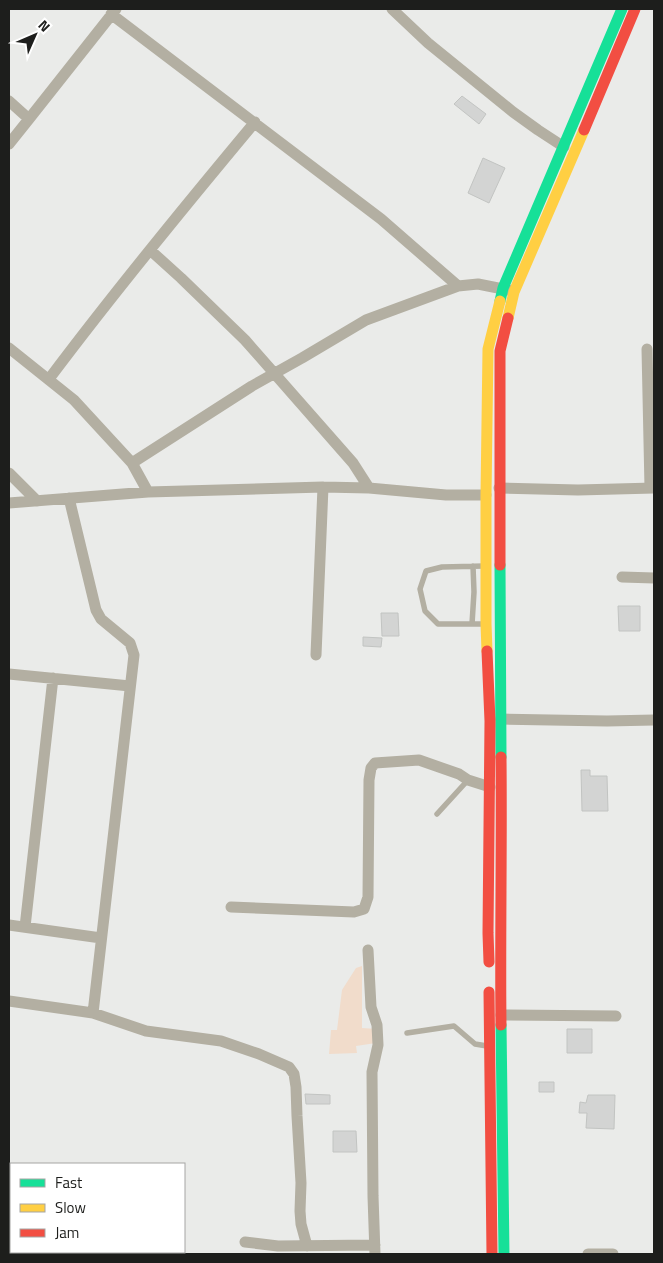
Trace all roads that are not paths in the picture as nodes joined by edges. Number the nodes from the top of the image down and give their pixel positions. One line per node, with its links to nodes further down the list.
1 (392, 9): 9 (street)
2 (622, 9): 9 (main road)
3 (635, 9): 12 (main road)
4 (113, 11): 6 (street); 7 (street)
5 (9, 101): 6 (street)
6 (29, 119): 8 (street)
7 (255, 122): 10 (street); 11 (street)
8 (9, 144)
9 (564, 147): 12 (main road)
10 (150, 250): 15 (street); 16 (street)
11 (458, 286): 12 (street); 15 (street)
12 (508, 290): 21 (main road); 24 (main road)
13 (9, 348): 16 (street)
14 (647, 349): 22 (street)
15 (274, 373): 17 (street); 20 (street)
16 (49, 379): 17 (street)
17 (132, 463): 23 (street)
18 (9, 473): 26 (street)
19 (323, 487): 20 (street); 23 (street); 37 (street)
20 (369, 488): 24 (street)
21 (499, 488): 22 (street); 34 (main road)
22 (652, 488)
23 (148, 492): 25 (street)
24 (486, 495): 29 (main road)
25 (69, 498): 26 (street); 40 (street)
26 (37, 501): 27 (street)
27 (9, 503)
28 (473, 566): 29 (lane); 32 (lane); 35 (lane)
29 (486, 566): 33 (main road)
30 (622, 577): 31 (street)
31 (654, 578)
32 (474, 592): 33 (lane); 35 (lane)
33 (486, 592): 34 (lane); 36 (main road)
34 (500, 593): 41 (main road)
35 (472, 624): 36 (lane)
36 (486, 624): 44 (main road)
37 (316, 655)
38 (9, 674): 39 (street)
39 (53, 678): 40 (street); 50 (street)
40 (130, 686): 51 (street)
41 (501, 719): 42 (street); 46 (main road)
42 (654, 720)
43 (468, 780): 44 (street); 45 (lane); 48 (street)
44 (490, 787): 47 (main road)
45 (436, 814)
46 (502, 837): 47 (main road); 55 (main road)
47 (490, 838): 58 (main road)
48 (231, 907)
49 (9, 925): 50 (street)
50 (25, 927): 51 (street)
51 (101, 938): 54 (street)
52 (368, 950): 61 (street)
53 (9, 1001): 54 (street)
54 (93, 1013): 60 (street)
55 (501, 1016): 56 (street); 63 (main road)
56 (616, 1016)
57 (407, 1033): 58 (lane)
58 (490, 1046): 62 (main road)
59 (245, 1242): 60 (street)
60 (307, 1246): 61 (street)
61 (375, 1250)
62 (492, 1254)
63 (504, 1254)
64 (588, 1254): 65 (street)
65 (614, 1254)

